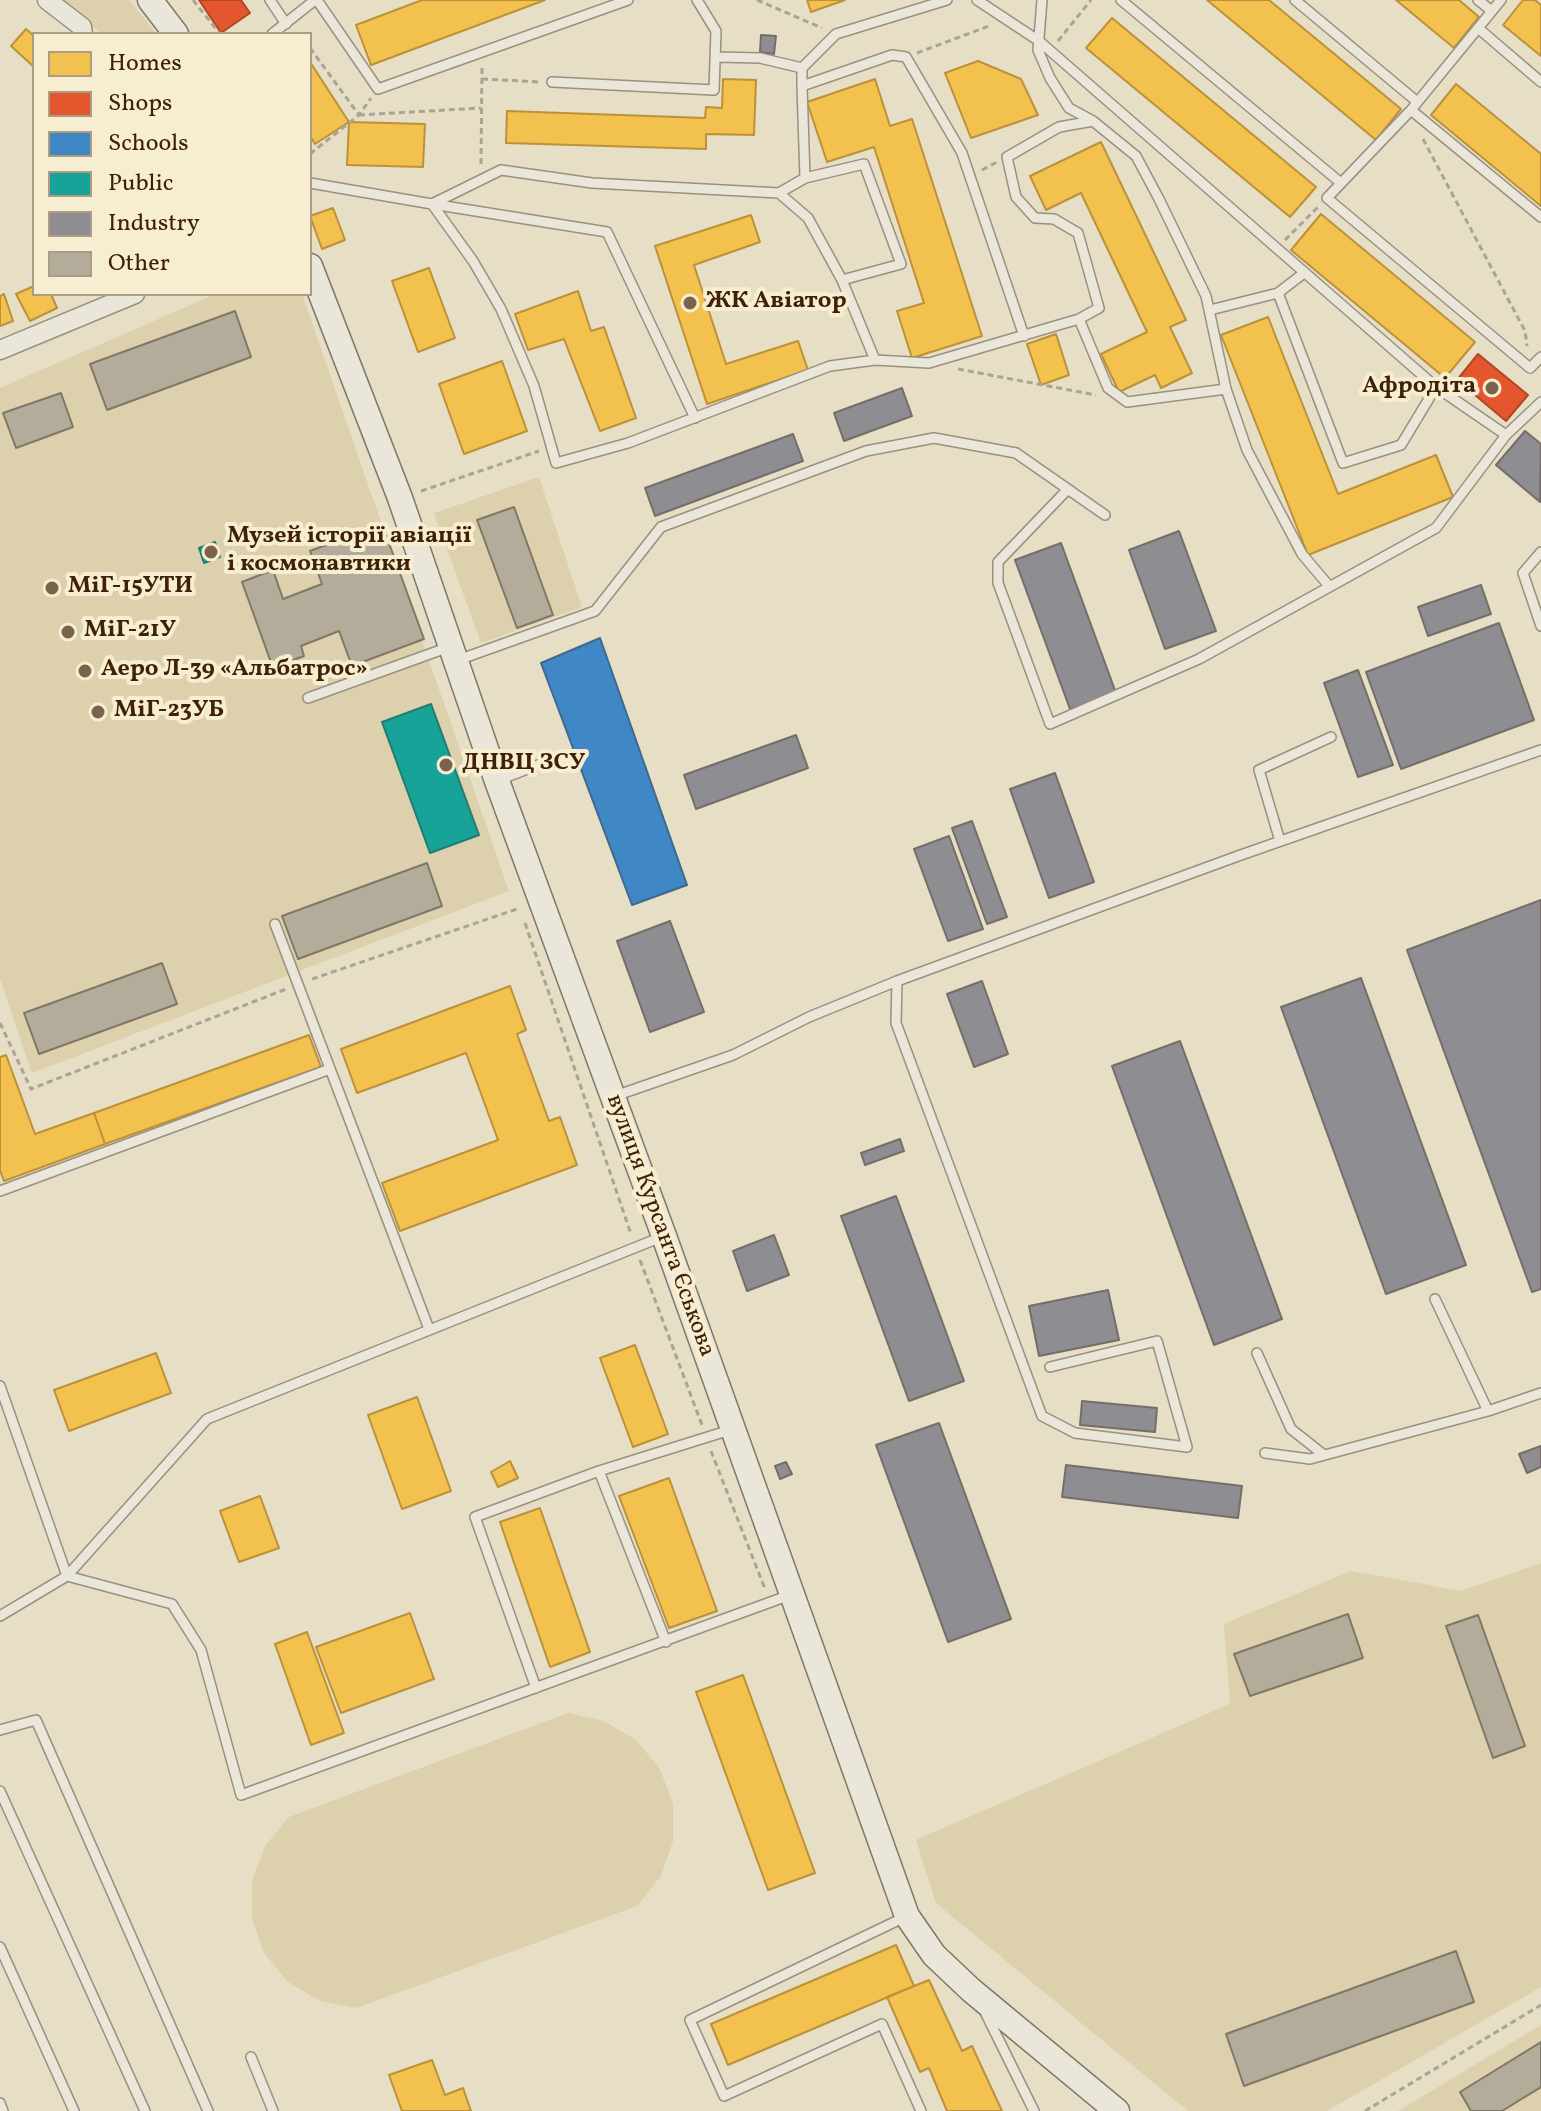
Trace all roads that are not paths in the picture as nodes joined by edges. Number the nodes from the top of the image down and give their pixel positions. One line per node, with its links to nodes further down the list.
1 (47, 0): 17 (street)
2 (150, 0): 18 (street)
3 (270, 0): 15 (lane)
4 (316, 0): 5 (lane); 15 (lane)
5 (628, 0)
6 (697, 0): 21 (lane)
7 (947, 0): 22 (lane)
8 (977, 0): 20 (lane)
9 (1042, 0): 20 (lane)
10 (1121, 0): 30 (lane)
11 (1295, 0): 26 (lane)
12 (1478, 0): 14 (lane)
13 (1501, 0): 14 (lane)
14 (1492, 11): 16 (lane)
15 (286, 24): 19 (lane)
16 (1478, 28): 24 (lane); 26 (lane)
17 (83, 32)
18 (174, 32)
19 (275, 32)
20 (1039, 41): 27 (lane); 35 (lane)
21 (717, 57): 22 (lane); 23 (lane)
22 (802, 68): 25 (lane)
23 (552, 82)
24 (1541, 82)
25 (802, 86): 28 (lane); 41 (lane)
26 (1413, 105): 30 (lane); 33 (lane)
27 (1093, 121): 39 (lane); 40 (lane)
28 (805, 178): 31 (lane); 36 (lane)
29 (312, 183): 32 (lane)
30 (1341, 183): 43 (lane)
31 (779, 193): 32 (lane); 36 (lane)
32 (432, 204): 48 (lane); 48 (lane)
33 (1541, 217)
34 (312, 271): 55 (street, вулиця Курсанта Єськова)
35 (1304, 273): 37 (lane); 45 (lane)
36 (842, 280): 44 (lane)
37 (1278, 293): 39 (lane); 45 (lane)
38 (130, 296): 42 (street)
39 (1210, 310): 46 (lane)
40 (1079, 319): 41 (lane); 46 (lane)
41 (1024, 336): 44 (lane)
42 (0, 350)
43 (1541, 357)
44 (875, 360): 48 (lane)
45 (1436, 387): 49 (lane)
46 (1226, 389): 53 (lane)
47 (1541, 402): 49 (lane)
48 (695, 418)
49 (1506, 435): 53 (lane)
50 (1068, 489): 51 (lane); 53 (lane); 55 (lane)
51 (1105, 515)
52 (1541, 552): 54 (lane)
53 (1329, 586)
54 (1541, 626)
55 (454, 653): 56 (lane); 60 (street, вулиця Курсанта Єськова)
56 (308, 698)
57 (1331, 737): 61 (lane)
58 (1541, 750): 61 (lane)
59 (556, 758): 60 (lane)
60 (497, 781): 65 (street, вулиця Курсанта Єськова)
61 (1280, 841): 63 (lane)
62 (275, 924): 64 (lane)
63 (897, 981): 65 (lane); 71 (lane)
64 (330, 1069): 66 (lane); 69 (lane)
65 (612, 1097): 67 (street, вулиця Курсанта Єськова)
66 (0, 1191)
67 (664, 1236): 69 (lane); 75 (street, вулиця Курсанта Єськова)
68 (1435, 1299): 74 (lane)
69 (429, 1329): 79 (lane)
70 (1257, 1353): 77 (lane)
71 (1050, 1367)
72 (0, 1386): 79 (lane)
73 (1541, 1393): 74 (lane)
74 (1488, 1411): 77 (lane)
75 (733, 1429): 78 (lane); 80 (street, вулиця Курсанта Єськова)
76 (1265, 1453): 77 (lane)
77 (1324, 1455)
78 (599, 1471): 82 (lane); 83 (lane)
79 (67, 1576): 81 (lane); 83 (lane)
80 (793, 1593): 82 (lane); 86 (street, вулиця Курсанта Єськова)
81 (0, 1616)
82 (666, 1642): 83 (lane)
83 (536, 1688)
84 (0, 1730): 94 (lane)
85 (0, 1791): 93 (lane)
86 (907, 1916): 88 (street, вулиця Курсанта Єськова); 96 (lane)
87 (0, 1947): 92 (lane)
88 (971, 1990): 97 (lane); 98 (street, вулиця Курсанта Єськова)
89 (251, 2057): 95 (lane)
90 (0, 2103): 91 (lane)
91 (3, 2111)
92 (74, 2111)
93 (145, 2111)
94 (208, 2111)
95 (273, 2111)
96 (921, 2111)
97 (1034, 2111)
98 (1117, 2111)

